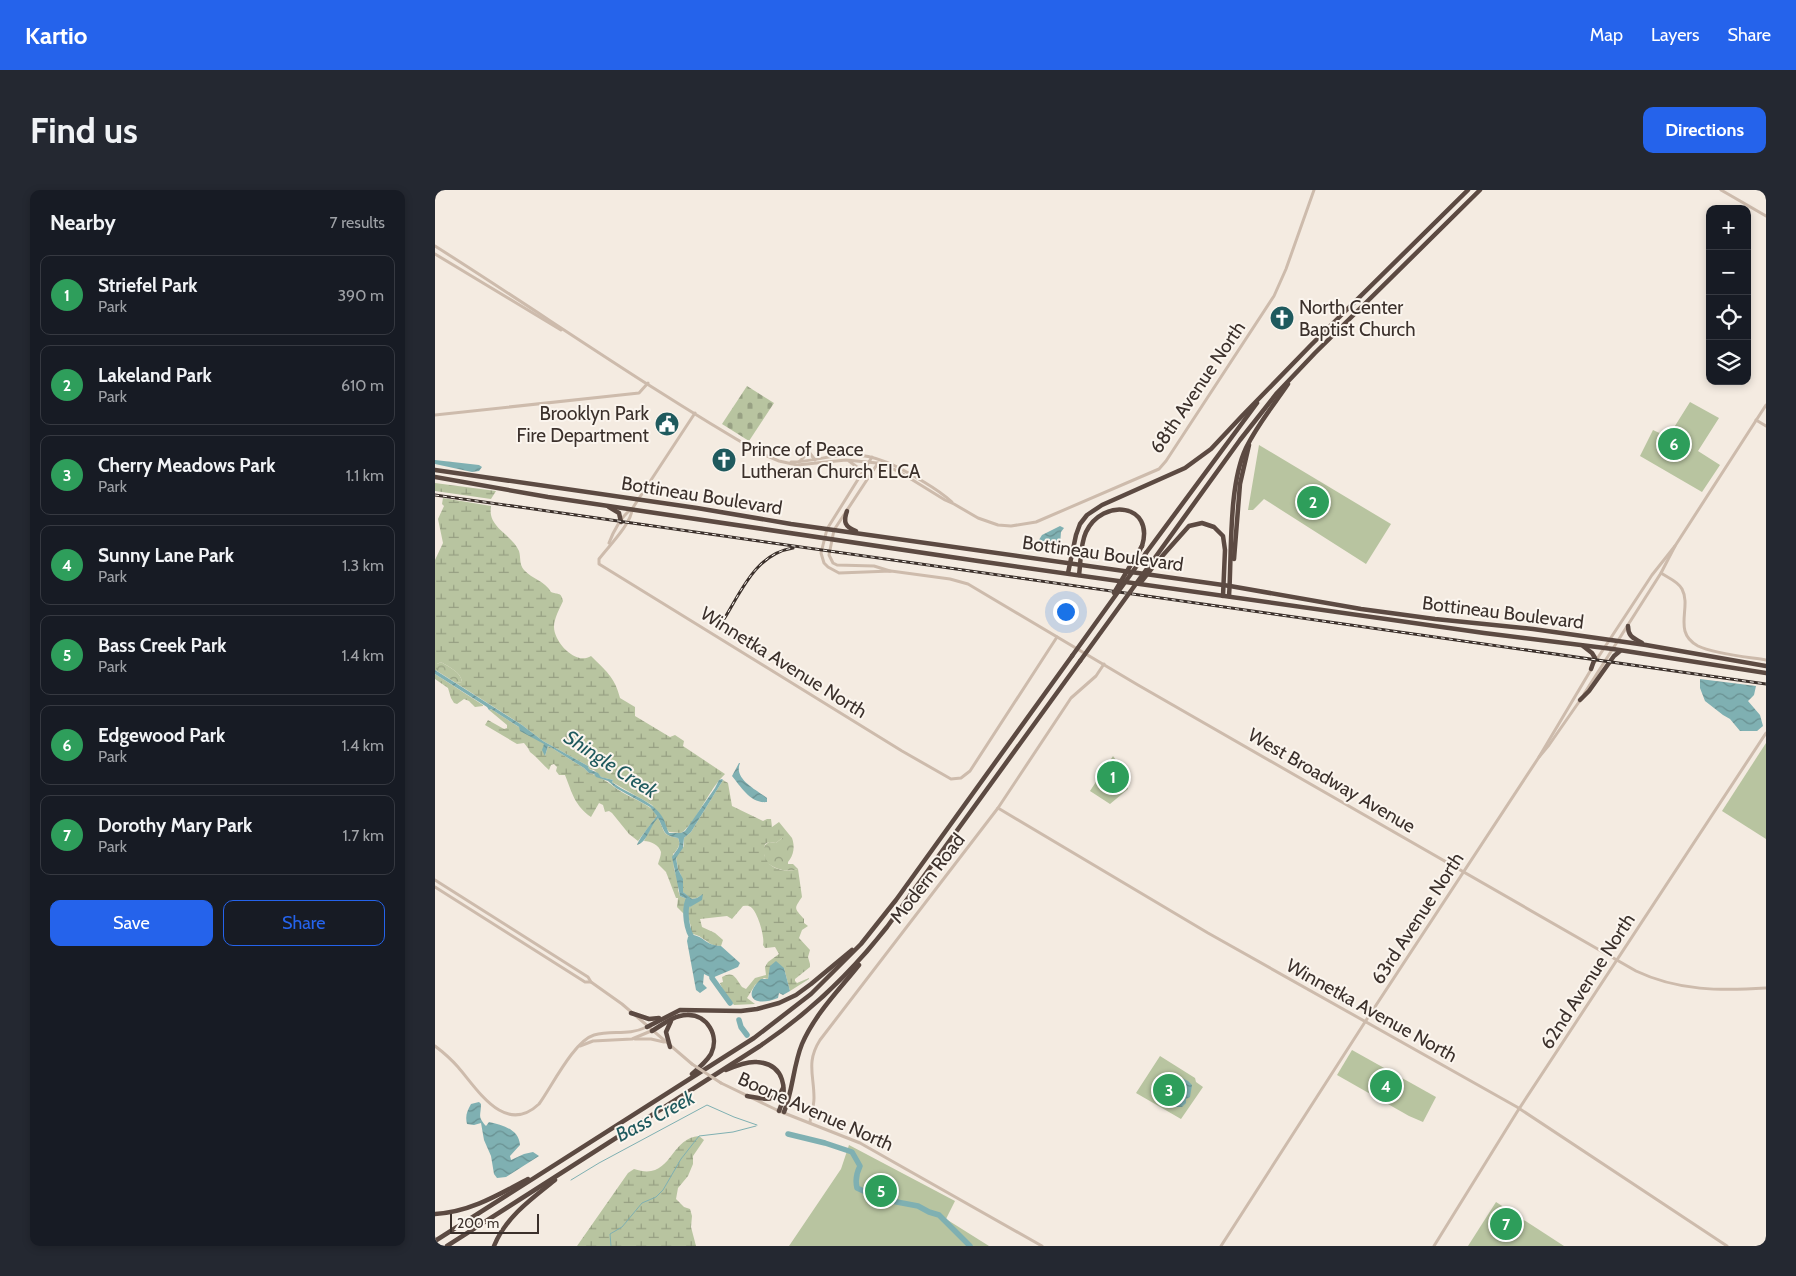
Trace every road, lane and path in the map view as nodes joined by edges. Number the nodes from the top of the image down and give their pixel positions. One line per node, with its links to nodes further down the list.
1 (1313, 190): 29 (street, 68th Avenue North)
2 (1468, 190): 10 (highway)
3 (1480, 190): 9 (highway)
4 (1721, 190): 5 (street)
5 (1766, 216)
6 (435, 246): 8 (street)
7 (435, 254): 8 (street)
8 (569, 334): 11 (street)
9 (1298, 371): 41 (highway); 49 (highway)
10 (1277, 380): 42 (highway); 53 (highway, bridge)
11 (648, 383): 13 (street); 14 (street)
12 (1766, 405): 15 (street, 63rd Avenue North)
13 (695, 413): 21 (street); 28 (street)
14 (435, 415)
15 (1756, 420): 16 (street); 40 (street, 63rd Avenue North)
16 (1766, 426)
17 (871, 459): 18 (street); 19 (street); 20 (street); 24 (street); 27 (street, West Broadway Avenue)
18 (880, 459): 24 (street, West Broadway Avenue); 29 (street)
19 (815, 460): 22 (street); 23 (street)
20 (847, 460): 23 (street); 27 (street)
21 (787, 462): 22 (street); 23 (street)
22 (798, 462): 23 (street)
23 (804, 463)
24 (877, 463): 29 (street); 32 (street, West Broadway Avenue)
25 (435, 470): 28 (highway, Bottineau Boulevard)
26 (435, 477): 30 (highway, Bottineau Boulevard)
27 (858, 480): 34 (street, West Broadway Avenue)
28 (638, 500): 31 (street); 34 (highway, Bottineau Boulevard)
29 (954, 504)
30 (604, 505): 31 (highway, Bottineau Boulevard); 33 (highway)
31 (632, 509): 33 (street); 37 (highway, Bottineau Boulevard); 39 (street)
32 (847, 511): 35 (street, West Broadway Avenue); 36 (highway)
33 (621, 522): 39 (street)
34 (827, 529): 35 (highway, Bottineau Boulevard); 37 (street, West Broadway Avenue)
35 (834, 530): 36 (highway, Bottineau Boulevard); 38 (street, West Broadway Avenue)
36 (862, 534): 42 (highway, Bottineau Boulevard)
37 (825, 538): 38 (highway, Bottineau Boulevard); 45 (street, West Broadway Avenue)
38 (831, 538): 45 (street, West Broadway Avenue); 46 (highway, Bottineau Boulevard)
39 (608, 546): 54 (street, Winnetka Avenue North)
40 (1675, 546): 44 (street, 63rd Avenue North); 47 (street, 63rd Avenue North)
41 (1155, 561): 49 (highway); 74 (highway, bridge)
42 (1070, 563): 43 (highway, Bottineau Boulevard); 46 (highway)
43 (1080, 564): 48 (highway); 49 (highway, Bottineau Boulevard); 53 (highway, bridge)
44 (1656, 570): 47 (street); 55 (street, 63rd Avenue North)
45 (891, 571): 54 (street, West Broadway Avenue)
46 (1068, 573): 48 (highway, Bottineau Boulevard)
47 (1661, 573): 52 (street, 63rd Avenue North); 62 (street)
48 (1079, 575): 50 (highway, Bottineau Boulevard)
49 (1227, 586): 50 (highway); 51 (highway); 55 (highway, Bottineau Boulevard)
50 (1223, 596): 51 (highway, Bottineau Boulevard)
51 (1229, 596): 58 (highway, Bottineau Boulevard)
52 (1628, 626): 56 (street, 63rd Avenue North); 57 (highway)
53 (1089, 632): 75 (highway, bridge)
54 (1057, 637): 63 (street, West Broadway Avenue)
55 (1610, 640): 56 (highway, Bottineau Boulevard); 59 (street, 63rd Avenue North)
56 (1618, 641): 57 (highway, Bottineau Boulevard); 60 (street, 63rd Avenue North)
57 (1646, 644): 64 (highway, Bottineau Boulevard)
58 (1582, 645): 59 (highway, Bottineau Boulevard); 65 (highway)
59 (1604, 648): 60 (highway, Bottineau Boulevard); 65 (street, 63rd Avenue North)
60 (1613, 649): 61 (highway, Bottineau Boulevard); 67 (street, 63rd Avenue North)
61 (1620, 651): 66 (highway, Bottineau Boulevard); 67 (highway)
62 (1766, 660)
63 (1104, 664): 70 (street, Modern Road); 71 (street, West Broadway Avenue)
64 (1766, 666)
65 (1591, 669): 69 (street, 63rd Avenue North)
66 (1766, 673)
67 (1580, 700): 69 (street, 63rd Avenue North)
68 (1766, 733): 76 (street, 62nd Avenue North)
69 (1539, 757): 71 (street, 63rd Avenue North)
70 (998, 808): 82 (street, Winnetka Avenue North); 96 (street, Modern Road)
71 (1463, 872): 76 (street, West Broadway Avenue); 82 (street, 63rd Avenue North)
72 (435, 880): 77 (street, Boone Avenue North)
73 (435, 887): 77 (street, Boone Avenue North)
74 (894, 918): 90 (highway); 95 (highway)
75 (861, 944): 80 (highway); 92 (highway)
76 (1618, 960): 78 (street, West Broadway Avenue); 94 (street, 62nd Avenue North)
77 (591, 982): 79 (street, Boone Avenue North)
78 (1766, 988)
79 (631, 1013): 80 (highway); 83 (street, Boone Avenue North)
80 (665, 1016): 83 (highway)
81 (676, 1017): 84 (highway); 89 (highway); 92 (highway)
82 (1365, 1022): 94 (street, Winnetka Avenue North); 104 (street, 63rd Avenue North)
83 (647, 1026): 84 (street, Boone Avenue North); 88 (street)
84 (652, 1031): 85 (street); 86 (street, Boone Avenue North)
85 (632, 1038): 86 (street); 88 (street)
86 (665, 1042): 89 (street, Boone Avenue North)
87 (435, 1046): 88 (street)
88 (580, 1046)
89 (670, 1047): 93 (street, Boone Avenue North, bridge)
90 (711, 1077): 91 (highway); 97 (highway)
91 (784, 1084): 93 (highway); 95 (highway)
92 (667, 1092): 98 (highway)
93 (747, 1096): 95 (street, Boone Avenue North)
94 (1519, 1109): 105 (street, 62nd Avenue North); 106 (street, Winnetka Avenue North)
95 (781, 1111): 96 (street, Boone Avenue North)
96 (810, 1122): 103 (street, Boone Avenue North)
97 (574, 1165): 101 (highway); 102 (highway)
98 (553, 1166): 99 (highway); 100 (highway)
99 (435, 1214)
100 (435, 1241)
101 (447, 1246)
102 (494, 1246)
103 (1042, 1246)
104 (1221, 1246)
105 (1434, 1246)
106 (1727, 1246)

